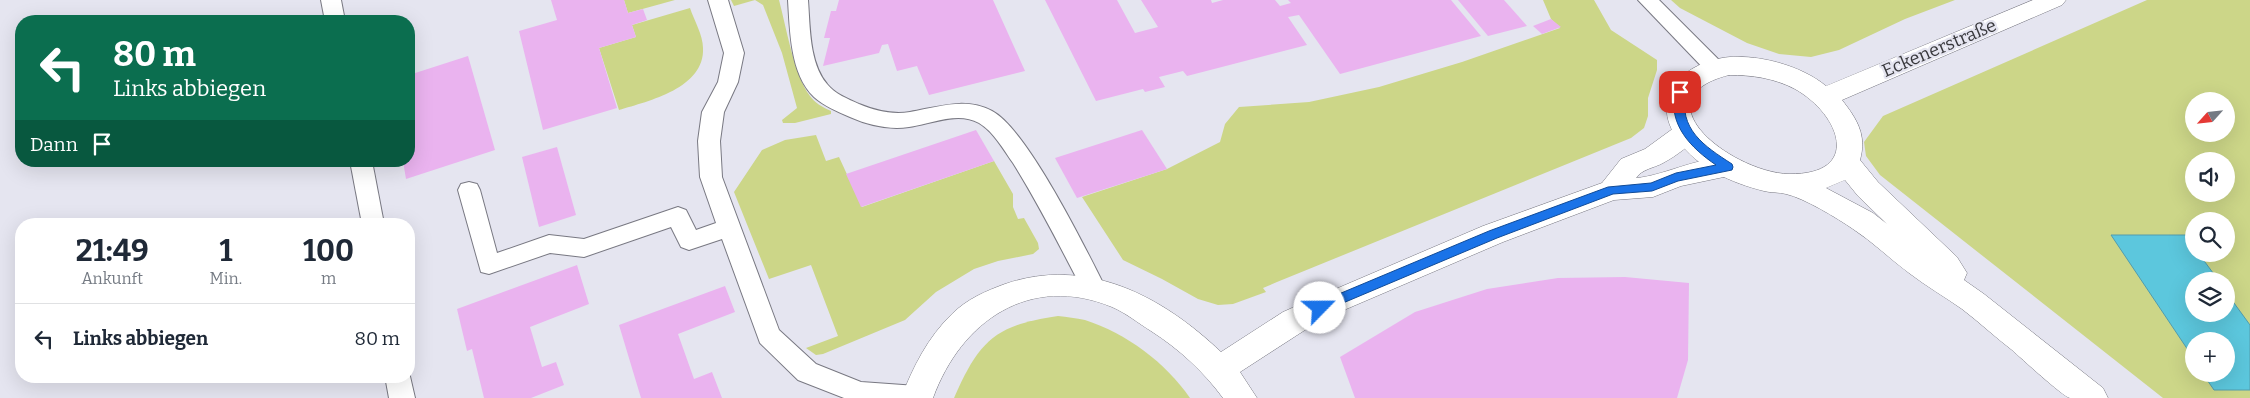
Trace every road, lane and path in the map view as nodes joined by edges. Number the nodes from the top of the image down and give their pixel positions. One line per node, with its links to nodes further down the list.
1 (331, 0): 6 (lane)
2 (718, 0): 17 (lane)
3 (798, 0): 18 (lane)
4 (1648, 0): 7 (lane)
5 (2054, 0): 8 (main road, Eckenerstraße)
6 (334, 15)
7 (1715, 68): 8 (main road); 9 (main road)
8 (1824, 97): 10 (main road)
9 (1687, 132): 12 (main road); 15 (main road)
10 (1846, 162): 13 (main road); 19 (main road)
11 (362, 167): 16 (lane)
12 (1728, 167): 13 (main road); 15 (main road)
13 (1788, 184): 19 (main road)
14 (469, 190): 17 (lane)
15 (1612, 190): 20 (main road)
16 (372, 218)
17 (730, 228): 22 (lane)
18 (1094, 289): 20 (main road); 22 (main road)
19 (1974, 302): 25 (main road)
20 (1220, 369): 24 (main road)
21 (399, 383): 23 (lane)
22 (917, 397)
23 (402, 398)
24 (1241, 398)
25 (2092, 398)

